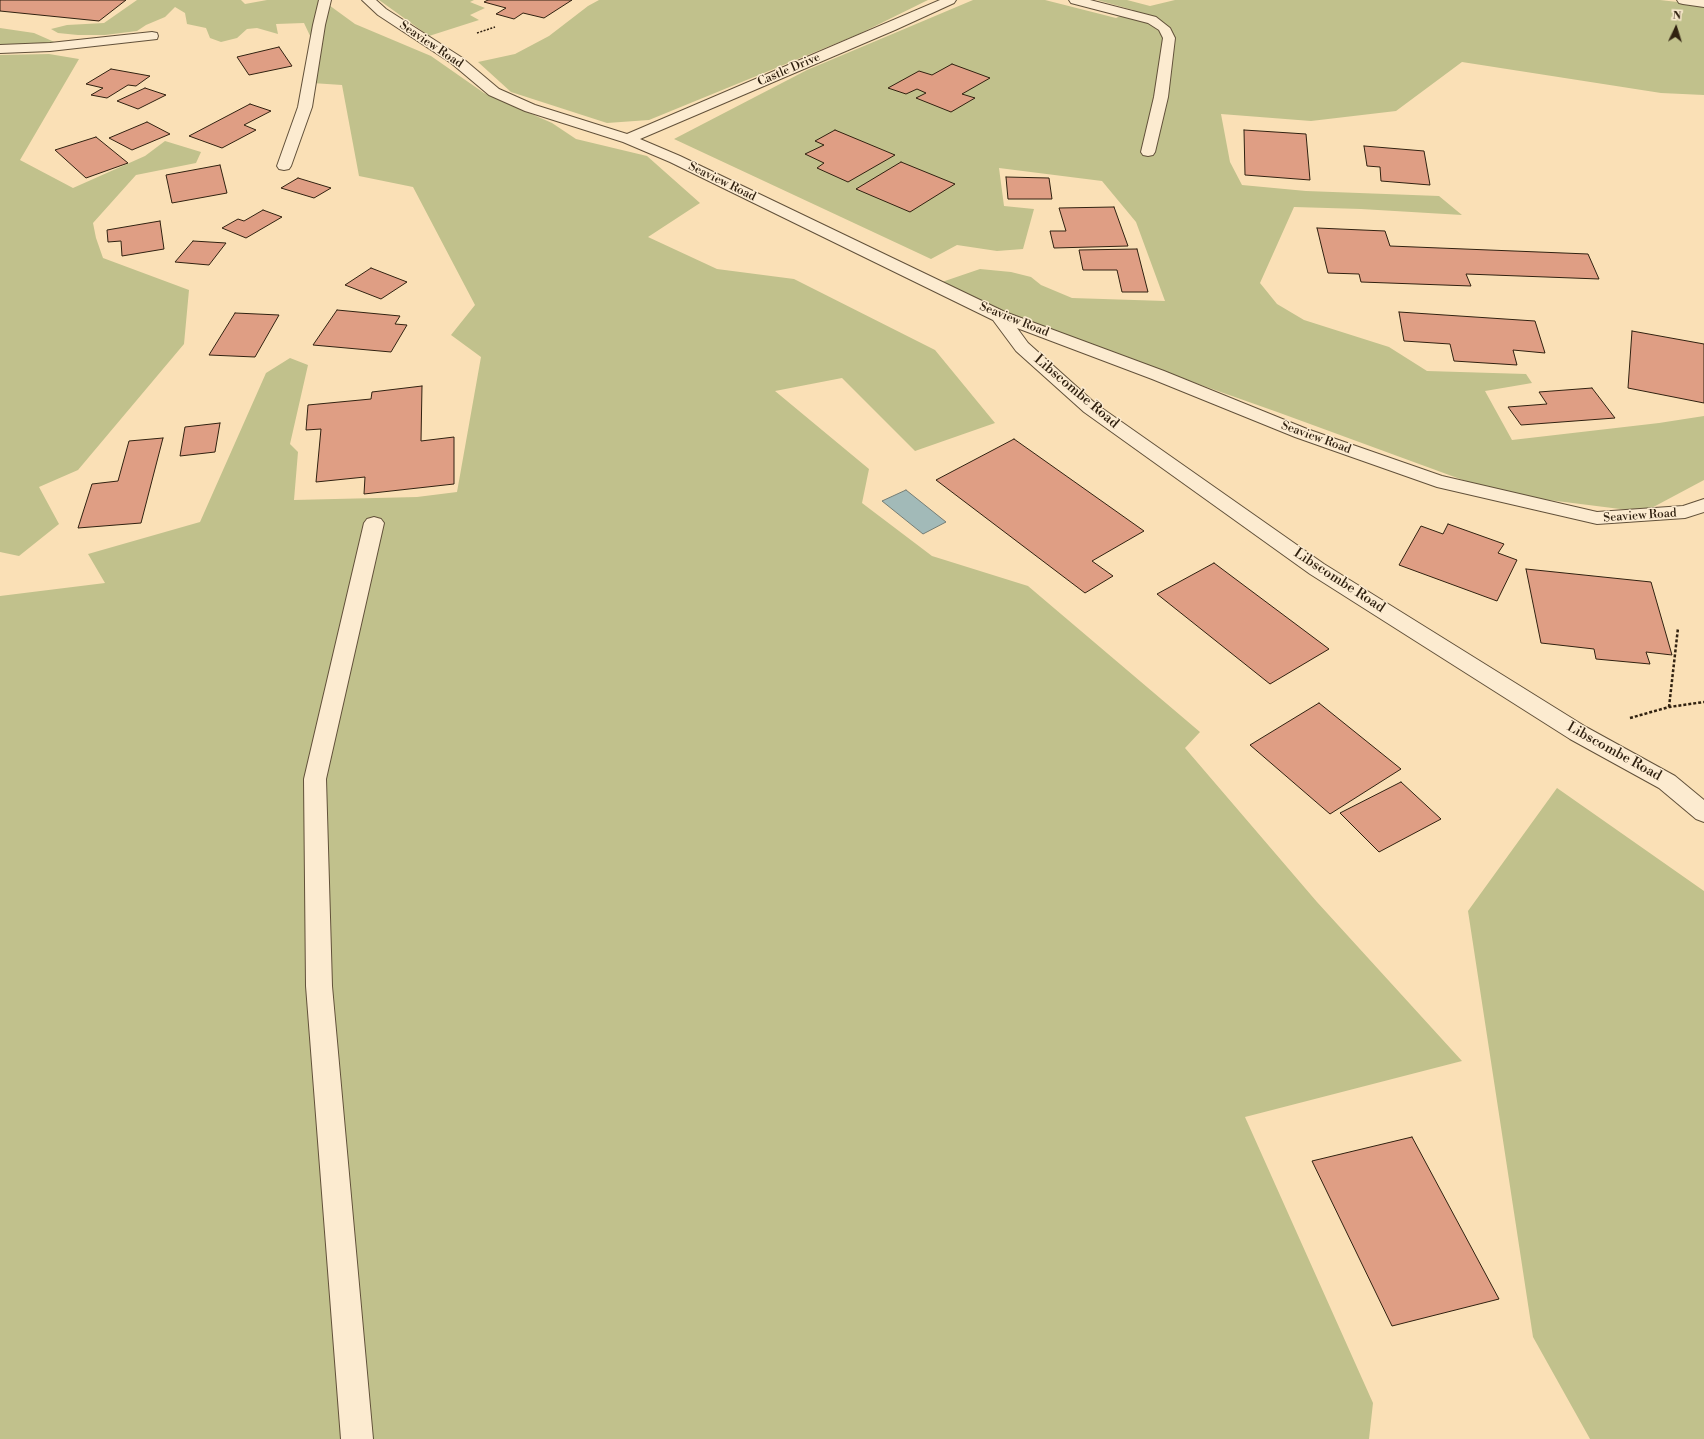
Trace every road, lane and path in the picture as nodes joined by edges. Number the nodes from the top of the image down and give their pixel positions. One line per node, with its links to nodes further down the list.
1 (325, 0): 11 (street)
2 (368, 0): 9 (street, Seaview Road)
3 (950, 0): 9 (street, Castle Drive)
4 (1075, 0): 10 (street)
5 (1683, 0): 6 (street)
6 (1704, 3)
7 (152, 36): 8 (street)
8 (0, 49)
9 (628, 139): 12 (street, Seaview Road)
10 (1148, 152)
11 (284, 166)
12 (999, 316): 13 (street, Seaview Road); 18 (street, Libscombe Road)
13 (1704, 505)
14 (374, 523): 20 (street)
15 (1678, 628): 17 (path)
16 (1704, 702): 17 (path)
17 (1669, 707): 18 (path)
18 (1578, 733): 19 (street, Libscombe Road)
19 (1704, 813)
20 (357, 1439)

